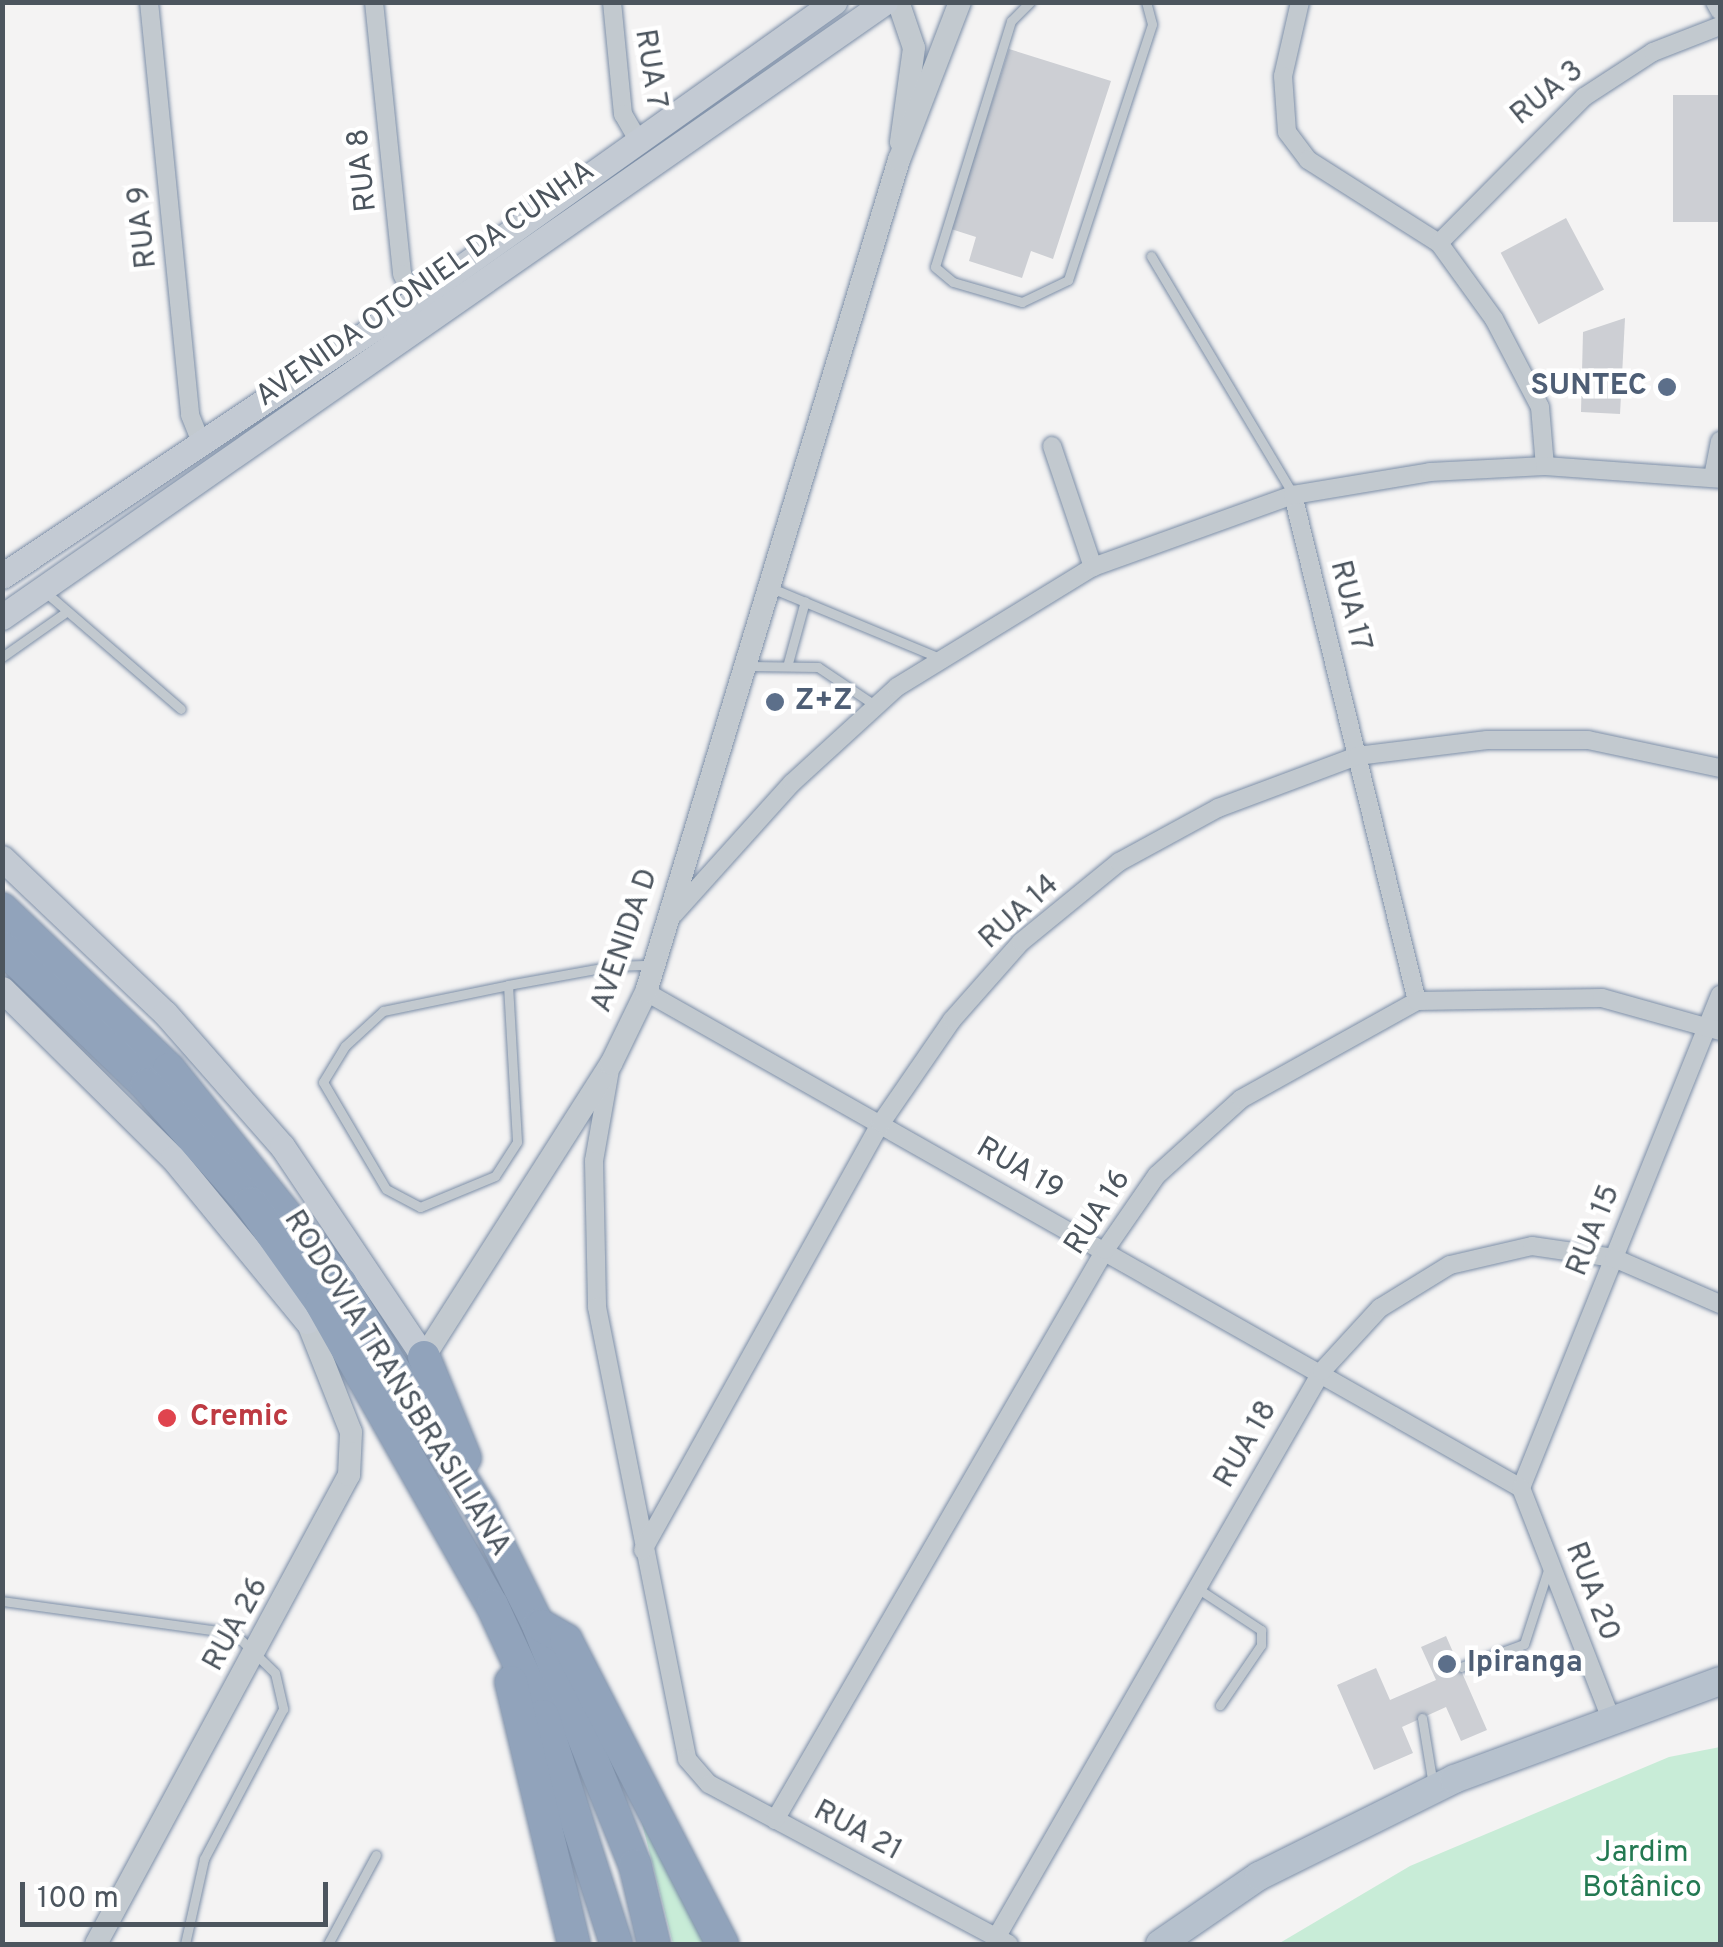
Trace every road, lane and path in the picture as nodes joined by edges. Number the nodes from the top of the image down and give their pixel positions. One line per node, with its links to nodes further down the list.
1 (149, 2): 20 (street, RUA 9)
2 (374, 2): 17 (street, RUA 8)
3 (612, 2): 13 (street, RUA 7)
4 (834, 2): 13 (main road, AVENIDA OTONIEL DA CUNHA)
5 (960, 2): 14 (street, AVENIDA D)
6 (1030, 2): 7 (lane)
7 (1146, 2)
8 (1300, 2): 15 (street)
9 (1716, 2): 11 (street)
10 (896, 3): 14 (street, AVENIDA D); 18 (main road, AVENIDA OTONIEL DA CUNHA)
11 (1720, 11)
12 (1720, 26): 15 (street, RUA 3)
13 (639, 142): 17 (main road, AVENIDA OTONIEL DA CUNHA)
14 (899, 160): 27 (street, AVENIDA D)
15 (1439, 243): 22 (street)
16 (1151, 256): 24 (lane, RUA 17)
17 (414, 301): 18 (street, RUA 8); 20 (main road, AVENIDA OTONIEL DA CUNHA)
18 (428, 326): 28 (main road, AVENIDA OTONIEL DA CUNHA)
19 (1720, 440): 23 (street)
20 (202, 444): 26 (main road, AVENIDA OTONIEL DA CUNHA)
21 (1052, 446): 25 (street)
22 (1545, 466): 23 (street); 24 (street)
23 (1717, 478)
24 (1293, 495): 25 (street); 38 (street, RUA 17)
25 (1092, 567): 33 (street)
26 (6, 568): 28 (street)
27 (769, 587): 29 (lane); 35 (street, AVENIDA D)
28 (42, 589): 30 (lane); 31 (main road, AVENIDA OTONIEL DA CUNHA)
29 (805, 601): 33 (lane); 34 (lane)
30 (66, 612): 32 (lane); 37 (lane)
31 (2, 617)
32 (2, 657)
33 (937, 657): 36 (street)
34 (788, 662): 35 (lane); 36 (lane)
35 (741, 667): 42 (street, AVENIDA D)
36 (876, 706): 42 (street)
37 (181, 709)
38 (1357, 756): 39 (street, RUA 14); 49 (street, RUA 17); 52 (street, RUA 14)
39 (1720, 768)
40 (2, 858): 57 (main road, RODOVIA TRANSBRASILIANA)
41 (2, 908): 61 (highway, RODOVIA TRANSBRASILIANA)
42 (667, 922): 44 (street, AVENIDA D)
43 (2, 946): 59 (highway, RODOVIA TRANSBRASILIANA)
44 (654, 965): 45 (lane); 47 (street, AVENIDA D)
45 (508, 985): 45 (lane)
46 (2, 988): 56 (main road, RODOVIA TRANSBRASILIANA)
47 (646, 992): 51 (street, AVENIDA D); 52 (street, RUA 19)
48 (1720, 994): 50 (street, RUA 15)
49 (1417, 1001): 50 (street, RUA 16); 53 (street, RUA 16)
50 (1714, 1029): 54 (street, RUA 15)
51 (611, 1064): 57 (street); 62 (street, AVENIDA D)
52 (881, 1124): 53 (street, RUA 19); 62 (street, RUA 14)
53 (1105, 1250): 58 (street, RUA 19); 76 (street, RUA 16)
54 (1614, 1258): 55 (street, RUA 18); 58 (street, RUA 18); 60 (street, RUA 15)
55 (1720, 1304)
56 (308, 1321): 59 (highway); 68 (street, RUA 26)
57 (424, 1357): 61 (highway)
58 (1322, 1371): 60 (street, RUA 19); 64 (street, RUA 18)
59 (380, 1401): 66 (highway, RODOVIA TRANSBRASILIANA)
60 (1521, 1488): 63 (street, RUA 20)
61 (481, 1510): 67 (highway, RODOVIA TRANSBRASILIANA)
62 (643, 1550): 74 (street, AVENIDA D)
63 (1550, 1564): 69 (lane); 72 (street, RUA 20)
64 (1197, 1588): 71 (lane); 78 (street, RUA 18)
65 (2, 1601): 68 (lane)
66 (492, 1605): 82 (highway); 83 (highway, RODOVIA TRANSBRASILIANA)
67 (538, 1624): 84 (highway, RODOVIA TRANSBRASILIANA); 85 (highway)
68 (258, 1650): 79 (street, RUA 26); 80 (lane)
69 (1461, 1667)
70 (1720, 1681): 72 (main road)
71 (1220, 1705)
72 (1610, 1716): 75 (main road)
73 (1422, 1718): 75 (lane)
74 (687, 1759): 76 (street, RUA 21)
75 (1434, 1789): 86 (main road)
76 (775, 1820): 78 (street, RUA 21)
77 (376, 1854): 81 (lane)
78 (1002, 1941)
79 (96, 1944)
80 (185, 1944)
81 (328, 1944)
82 (574, 1944)
83 (616, 1944)
84 (654, 1944)
85 (722, 1944)
86 (1160, 1944)

